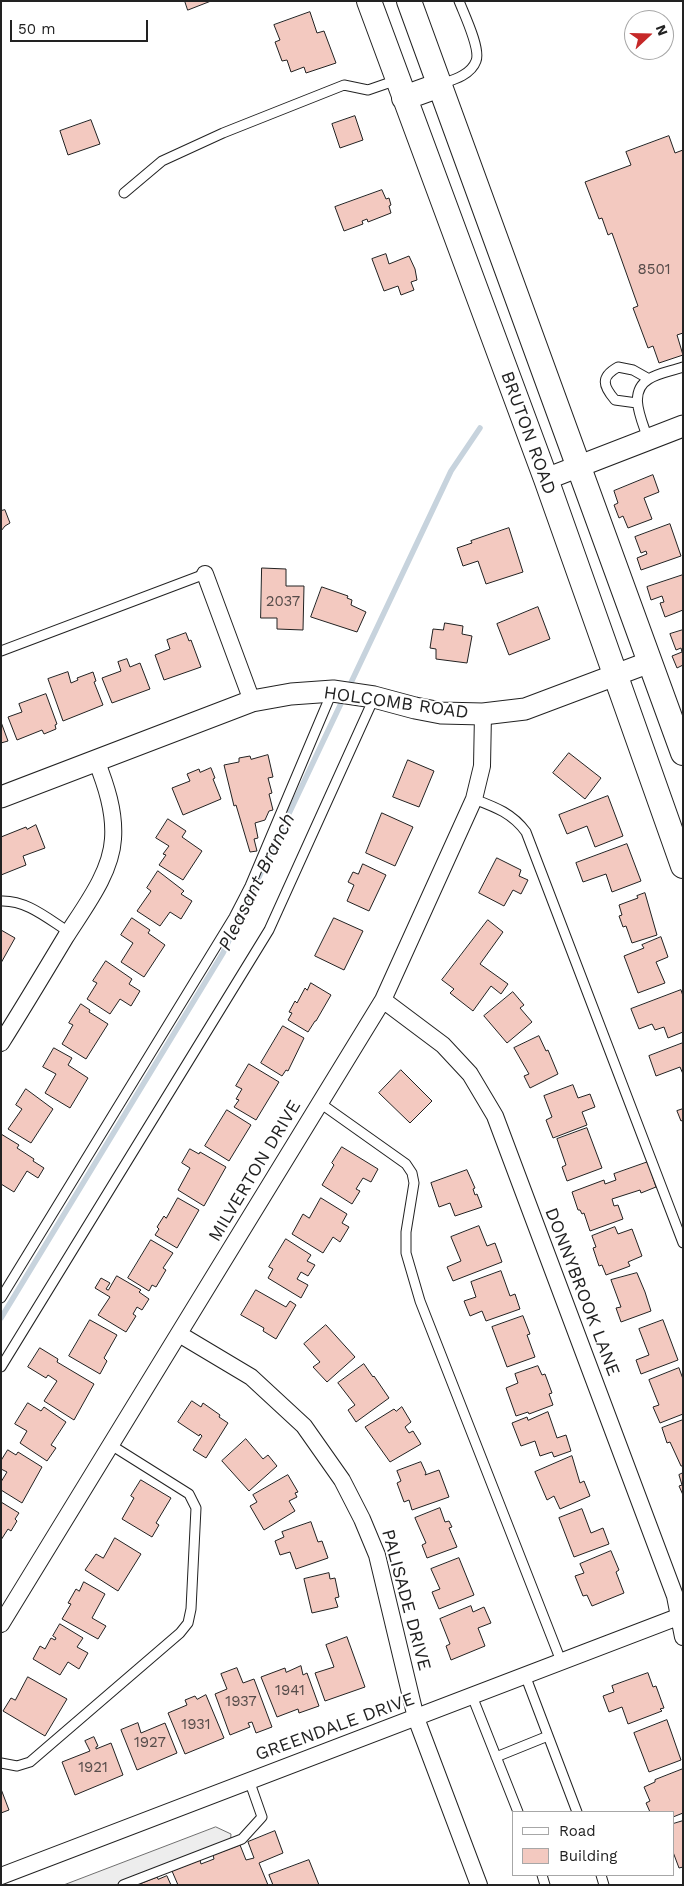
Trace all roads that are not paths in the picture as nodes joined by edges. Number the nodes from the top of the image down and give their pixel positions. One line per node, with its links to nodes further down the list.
1 (369, 1): 5 (main road, BRUTON ROAD)
2 (410, 1): 4 (main road, BRUTON ROAD)
3 (459, 1): 4 (lane)
4 (440, 84): 5 (main road); 12 (main road, BRUTON ROAD)
5 (400, 89): 6 (lane); 13 (main road, BRUTON ROAD)
6 (124, 193)
7 (683, 367): 8 (lane)
8 (649, 378): 9 (lane); 9 (lane)
9 (637, 403): 11 (lane)
10 (683, 426): 11 (street)
11 (648, 439): 12 (street)
12 (578, 466): 13 (street); 16 (main road, BRUTON ROAD)
13 (546, 479): 17 (main road, BRUTON ROAD)
14 (205, 574): 15 (lane); 20 (street)
15 (1, 651)
16 (650, 662): 17 (street, HOLCOMB ROAD); 22 (main road, BRUTON ROAD)
17 (615, 676): 21 (street, HOLCOMB ROAD); 26 (main road, BRUTON ROAD)
18 (333, 691): 19 (street, HOLCOMB ROAD); 20 (street, HOLCOMB ROAD); 33 (lane)
19 (368, 696): 21 (street, HOLCOMB ROAD); 35 (lane)
20 (252, 701): 23 (street, HOLCOMB ROAD)
21 (483, 714): 25 (street, MILVERTON DRIVE)
22 (683, 754)
23 (96, 760): 24 (street, HOLCOMB ROAD); 28 (street)
24 (1, 797)
25 (474, 799): 29 (street, MILVERTON DRIVE); 32 (lane)
26 (683, 866)
27 (1, 901): 28 (lane)
28 (69, 932): 30 (street)
29 (383, 1000): 31 (street, MILVERTON DRIVE); 37 (street, DONNYBROOK LANE)
30 (1, 1043)
31 (320, 1103): 34 (street, MILVERTON DRIVE); 40 (lane)
32 (683, 1243)
33 (1, 1298)
34 (179, 1334): 36 (street, MILVERTON DRIVE); 43 (street, PALISADE DRIVE)
35 (1, 1367)
36 (111, 1445): 38 (street, MILVERTON DRIVE); 46 (lane)
37 (681, 1616): 39 (street, DONNYBROOK LANE); 40 (street, GREENDALE DRIVE)
38 (1, 1624)
39 (683, 1637)
40 (561, 1661): 41 (street, GREENDALE DRIVE)
41 (525, 1675): 42 (street, GREENDALE DRIVE); 44 (lane)
42 (472, 1696): 43 (street, GREENDALE DRIVE); 45 (lane)
43 (416, 1718): 47 (street, GREENDALE DRIVE); 52 (street, PALISADE DRIVE)
44 (548, 1736): 45 (lane); 49 (lane)
45 (496, 1757): 48 (lane)
46 (1, 1763)
47 (249, 1780): 50 (street, GREENDALE DRIVE); 51 (lane)
48 (518, 1811)
49 (577, 1811)
50 (1, 1876)
51 (123, 1885)
52 (479, 1885)

